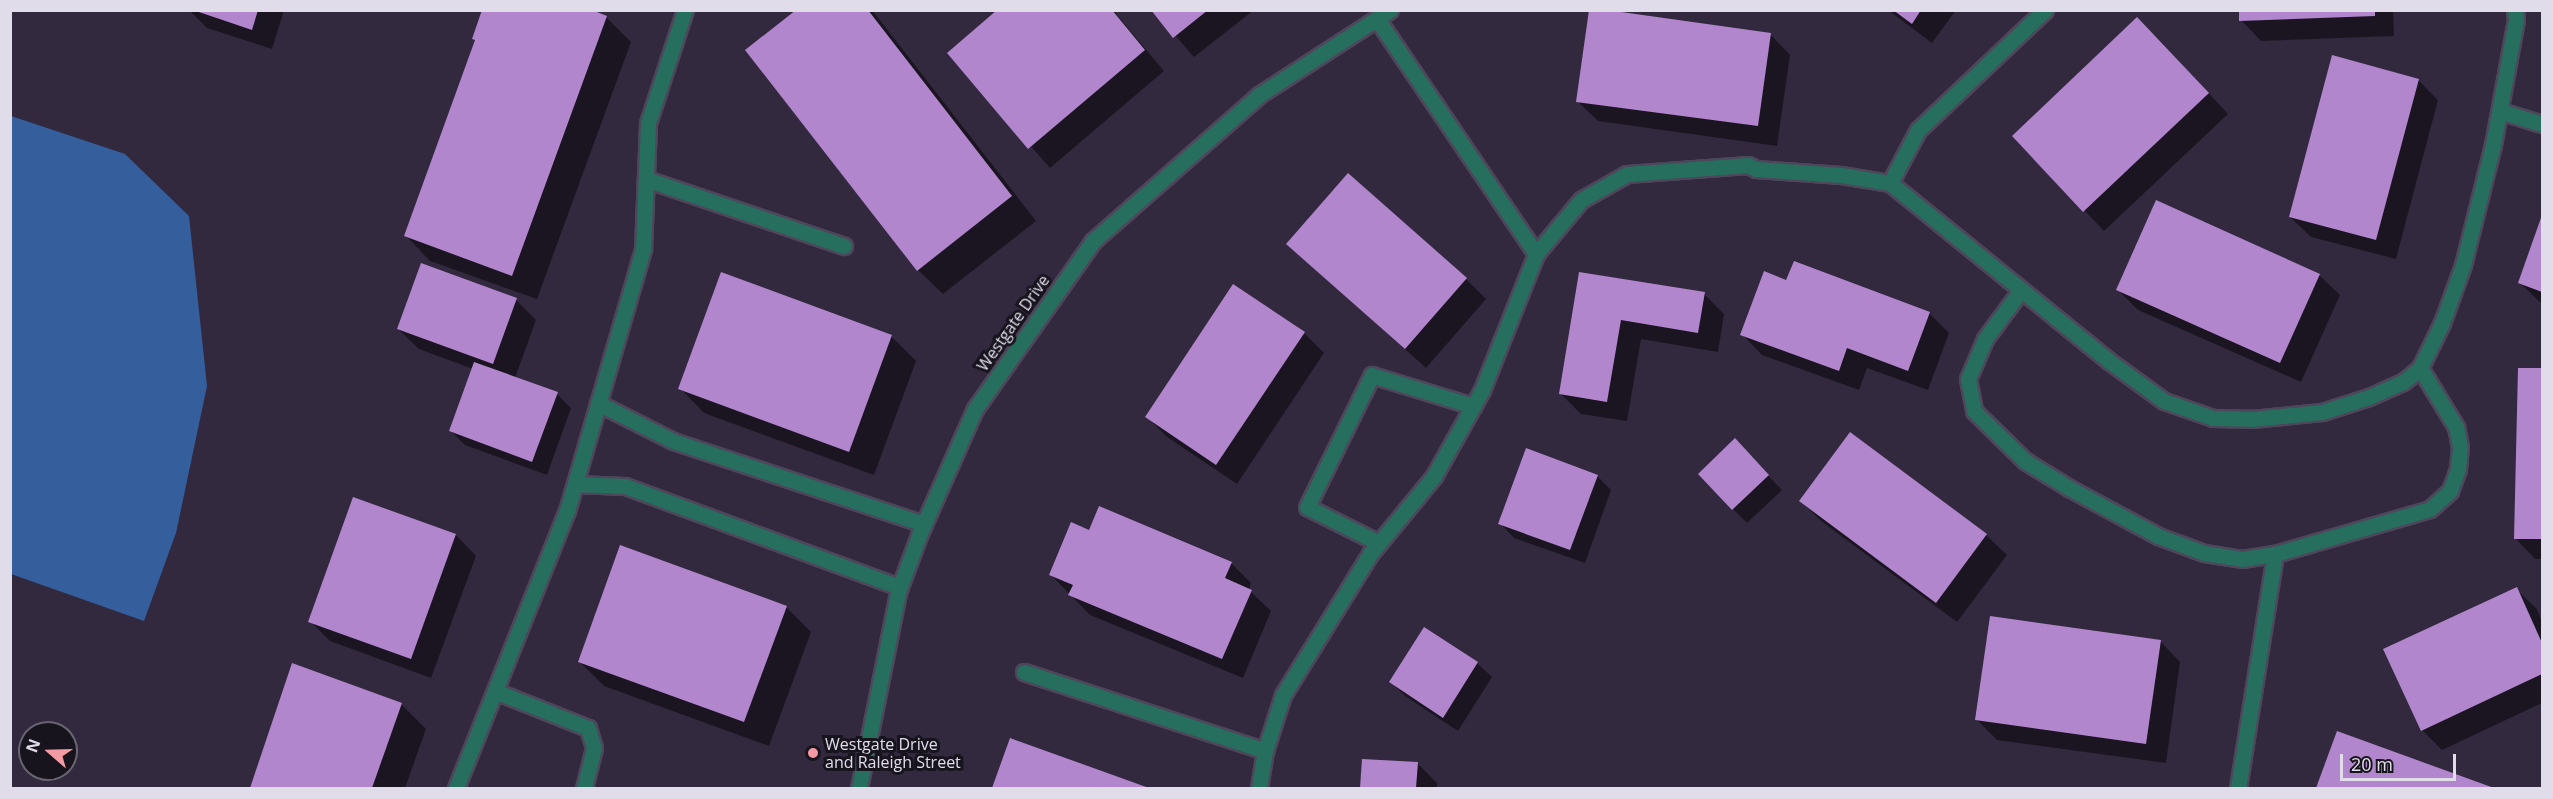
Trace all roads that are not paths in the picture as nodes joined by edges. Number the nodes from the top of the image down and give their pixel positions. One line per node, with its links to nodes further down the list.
1 (685, 10): 7 (street)
2 (2045, 10): 8 (street)
3 (2515, 10): 5 (street)
4 (1384, 15): 10 (street); 16 (street, Westgate Drive)
5 (2500, 111): 6 (street); 12 (street)
6 (2542, 124)
7 (646, 179): 9 (street); 13 (street)
8 (1890, 183): 10 (street); 11 (street)
9 (844, 246)
10 (1536, 254): 14 (street)
11 (2021, 290): 12 (street); 18 (street)
12 (2420, 368): 18 (street)
13 (598, 403): 15 (street); 16 (street)
14 (1473, 406): 17 (street); 17 (street)
15 (575, 484): 19 (street); 21 (street)
16 (924, 524): 19 (street, Westgate Drive)
17 (1379, 543): 22 (street)
18 (2275, 554): 27 (street)
19 (900, 587): 25 (street, Westgate Drive)
20 (1024, 672): 22 (street)
21 (495, 691): 23 (street); 24 (street)
22 (1265, 751): 26 (street)
23 (456, 789)
24 (584, 789)
25 (859, 789)
26 (1258, 789)
27 (2238, 789)

